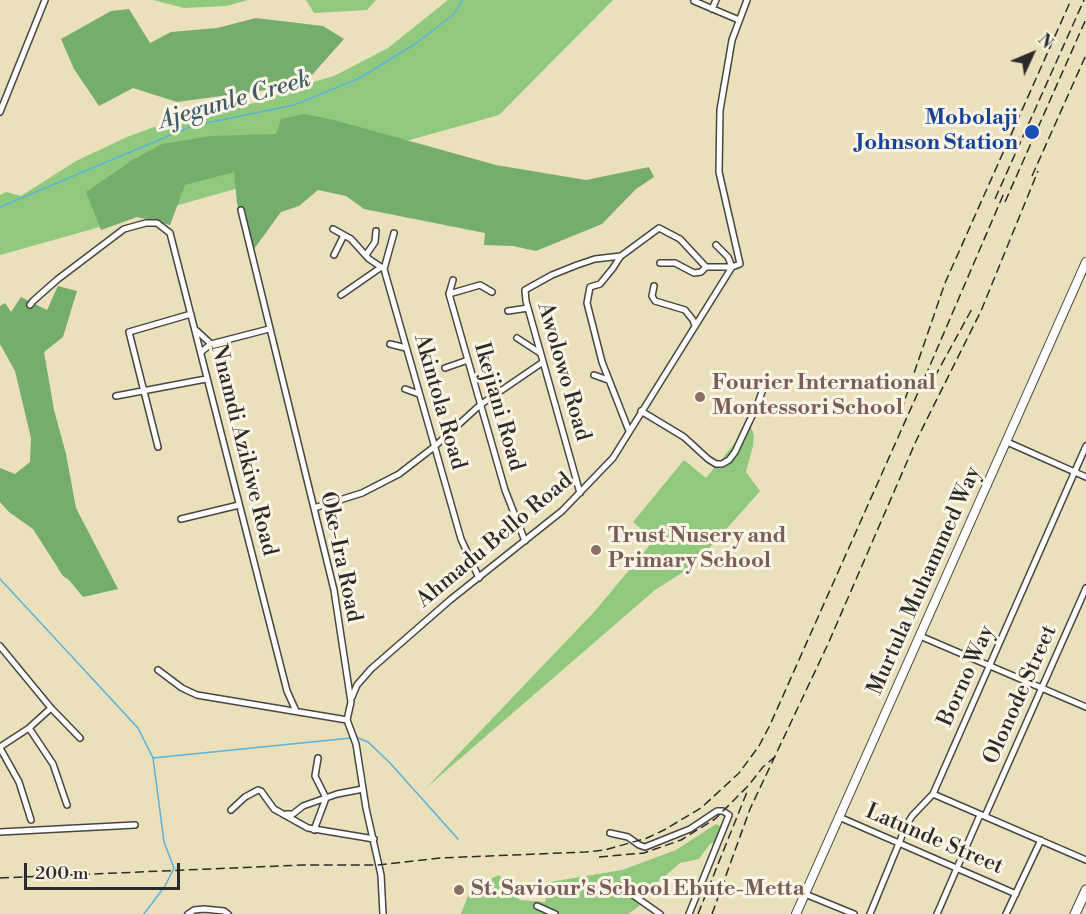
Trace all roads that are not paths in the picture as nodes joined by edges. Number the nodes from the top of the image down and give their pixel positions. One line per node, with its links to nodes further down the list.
1 (45, 0): 7 (street)
2 (716, 0): 5 (street)
3 (747, 0): 6 (street)
4 (694, 1): 5 (street)
5 (712, 9): 6 (street)
6 (739, 20): 20 (street)
7 (0, 112)
8 (241, 210): 32 (street, Oke-Ira Road)
9 (333, 229): 12 (street)
10 (376, 231): 15 (street)
11 (394, 233): 21 (street)
12 (344, 235): 14 (street); 15 (street)
13 (716, 245): 20 (street)
14 (334, 255)
15 (366, 255): 21 (street)
16 (621, 256): 19 (street, Awolowo Road); 28 (street, Awolowo Road); 46 (street)
17 (1086, 262): 54 (main road, Murtula Muhammed Way)
18 (660, 263): 19 (street)
19 (706, 267): 20 (street)
20 (732, 267): 31 (street, Ahmadu Bello Road)
21 (382, 269): 26 (street); 37 (street, Akintola Road)
22 (453, 280): 25 (street)
23 (654, 286): 31 (street)
24 (492, 292): 25 (street)
25 (449, 294): 40 (street, Ikejiani Road)
26 (341, 296)
27 (30, 305): 30 (street, Nnamdi Azikiwe Road)
28 (528, 308): 29 (street); 39 (street, Awolowo Road)
29 (508, 311)
30 (191, 314): 33 (street, Nnamdi Azikiwe Road); 48 (street)
31 (695, 326): 52 (street, Ahmadu Bello Road)
32 (269, 328): 35 (street); 62 (street, Oke-Ira Road)
33 (195, 330): 35 (street); 38 (street, Nnamdi Azikiwe Road)
34 (517, 338): 39 (street)
35 (211, 344): 38 (street)
36 (390, 344): 37 (street)
37 (406, 348): 49 (street, Akintola Road)
38 (201, 352): 45 (street, Nnamdi Azikiwe Road)
39 (540, 353): 41 (street, Awolowo Road)
40 (468, 360): 42 (street); 51 (street, Ikejiani Road)
41 (543, 362): 51 (street); 60 (street, Awolowo Road)
42 (446, 369)
43 (594, 375): 46 (street)
44 (768, 378): 52 (street)
45 (206, 379): 48 (street); 61 (street, Nnamdi Azikiwe Road)
46 (608, 380): 53 (street)
47 (405, 389): 49 (street)
48 (144, 392): 50 (street); 56 (street)
49 (419, 394): 57 (street, Akintola Road)
50 (116, 396)
51 (480, 405): 57 (street); 64 (street, Ikejiani Road)
52 (641, 411): 53 (street, Ahmadu Bello Road)
53 (629, 431): 60 (street, Ahmadu Bello Road)
54 (1006, 442): 58 (street); 67 (main road, Murtula Muhammed Way)
55 (1086, 446): 58 (street, Borno Way)
56 (158, 447)
57 (434, 447): 62 (street); 65 (street, Akintola Road)
58 (1074, 471): 59 (street); 69 (street, Borno Way)
59 (1086, 477)
60 (580, 493): 64 (street, Ahmadu Bello Road)
61 (239, 505): 63 (street); 75 (street, Nnamdi Azikiwe Road)
62 (314, 508): 72 (street, Oke-Ira Road)
63 (181, 519)
64 (525, 541): 65 (street, Ahmadu Bello Road)
65 (479, 578): 72 (street, Ahmadu Bello Road)
66 (1086, 588): 71 (street, Olonode Street)
67 (920, 636): 69 (street); 88 (main road, Murtula Muhammed Way)
68 (0, 646): 74 (street)
69 (989, 666): 71 (street); 82 (street, Borno Way)
70 (158, 670): 75 (street)
71 (1042, 688): 73 (street); 87 (street, Olonode Street)
72 (351, 702): 76 (street, Oke-Ira Road)
73 (1086, 707)
74 (51, 708): 77 (street); 78 (street)
75 (296, 711): 76 (street)
76 (347, 720): 81 (street)
77 (29, 728): 79 (street); 84 (street)
78 (80, 738)
79 (0, 748): 89 (street)
80 (318, 759): 83 (street)
81 (363, 789): 83 (street); 94 (street)
82 (933, 794): 87 (street); 96 (street, Borno Way)
83 (326, 798): 86 (street); 91 (street)
84 (67, 805)
85 (231, 810): 86 (street)
86 (284, 814): 91 (street)
87 (983, 816): 95 (street); 98 (street, Olonode Street)
88 (839, 817): 96 (street, Latunde Street); 101 (main road, Murtula Muhammed Way)
89 (31, 820)
90 (135, 825): 92 (street)
91 (314, 830): 94 (street)
92 (0, 832)
93 (610, 833): 110 (street)
94 (374, 839): 107 (street)
95 (1041, 840): 97 (street); 102 (street)
96 (898, 842): 98 (street, Latunde Street); 113 (street, Borno Way)
97 (1086, 860)
98 (957, 867): 102 (street, Latunde Street); 114 (street, Olonode Street)
99 (620, 886): 109 (street)
100 (1086, 890): 116 (highway)
101 (805, 894): 111 (main road, Murtula Muhammed Way); 112 (street)
102 (1016, 894): 115 (street)
103 (1086, 904): 117 (highway)
104 (537, 906): 108 (street)
105 (188, 914): 106 (street)
106 (228, 914)
107 (383, 914)
108 (555, 914)
109 (660, 914)
110 (689, 914)
111 (796, 914)
112 (854, 914)
113 (870, 914)
114 (937, 914)
115 (1006, 914)
116 (1075, 914)
117 (1081, 914)

